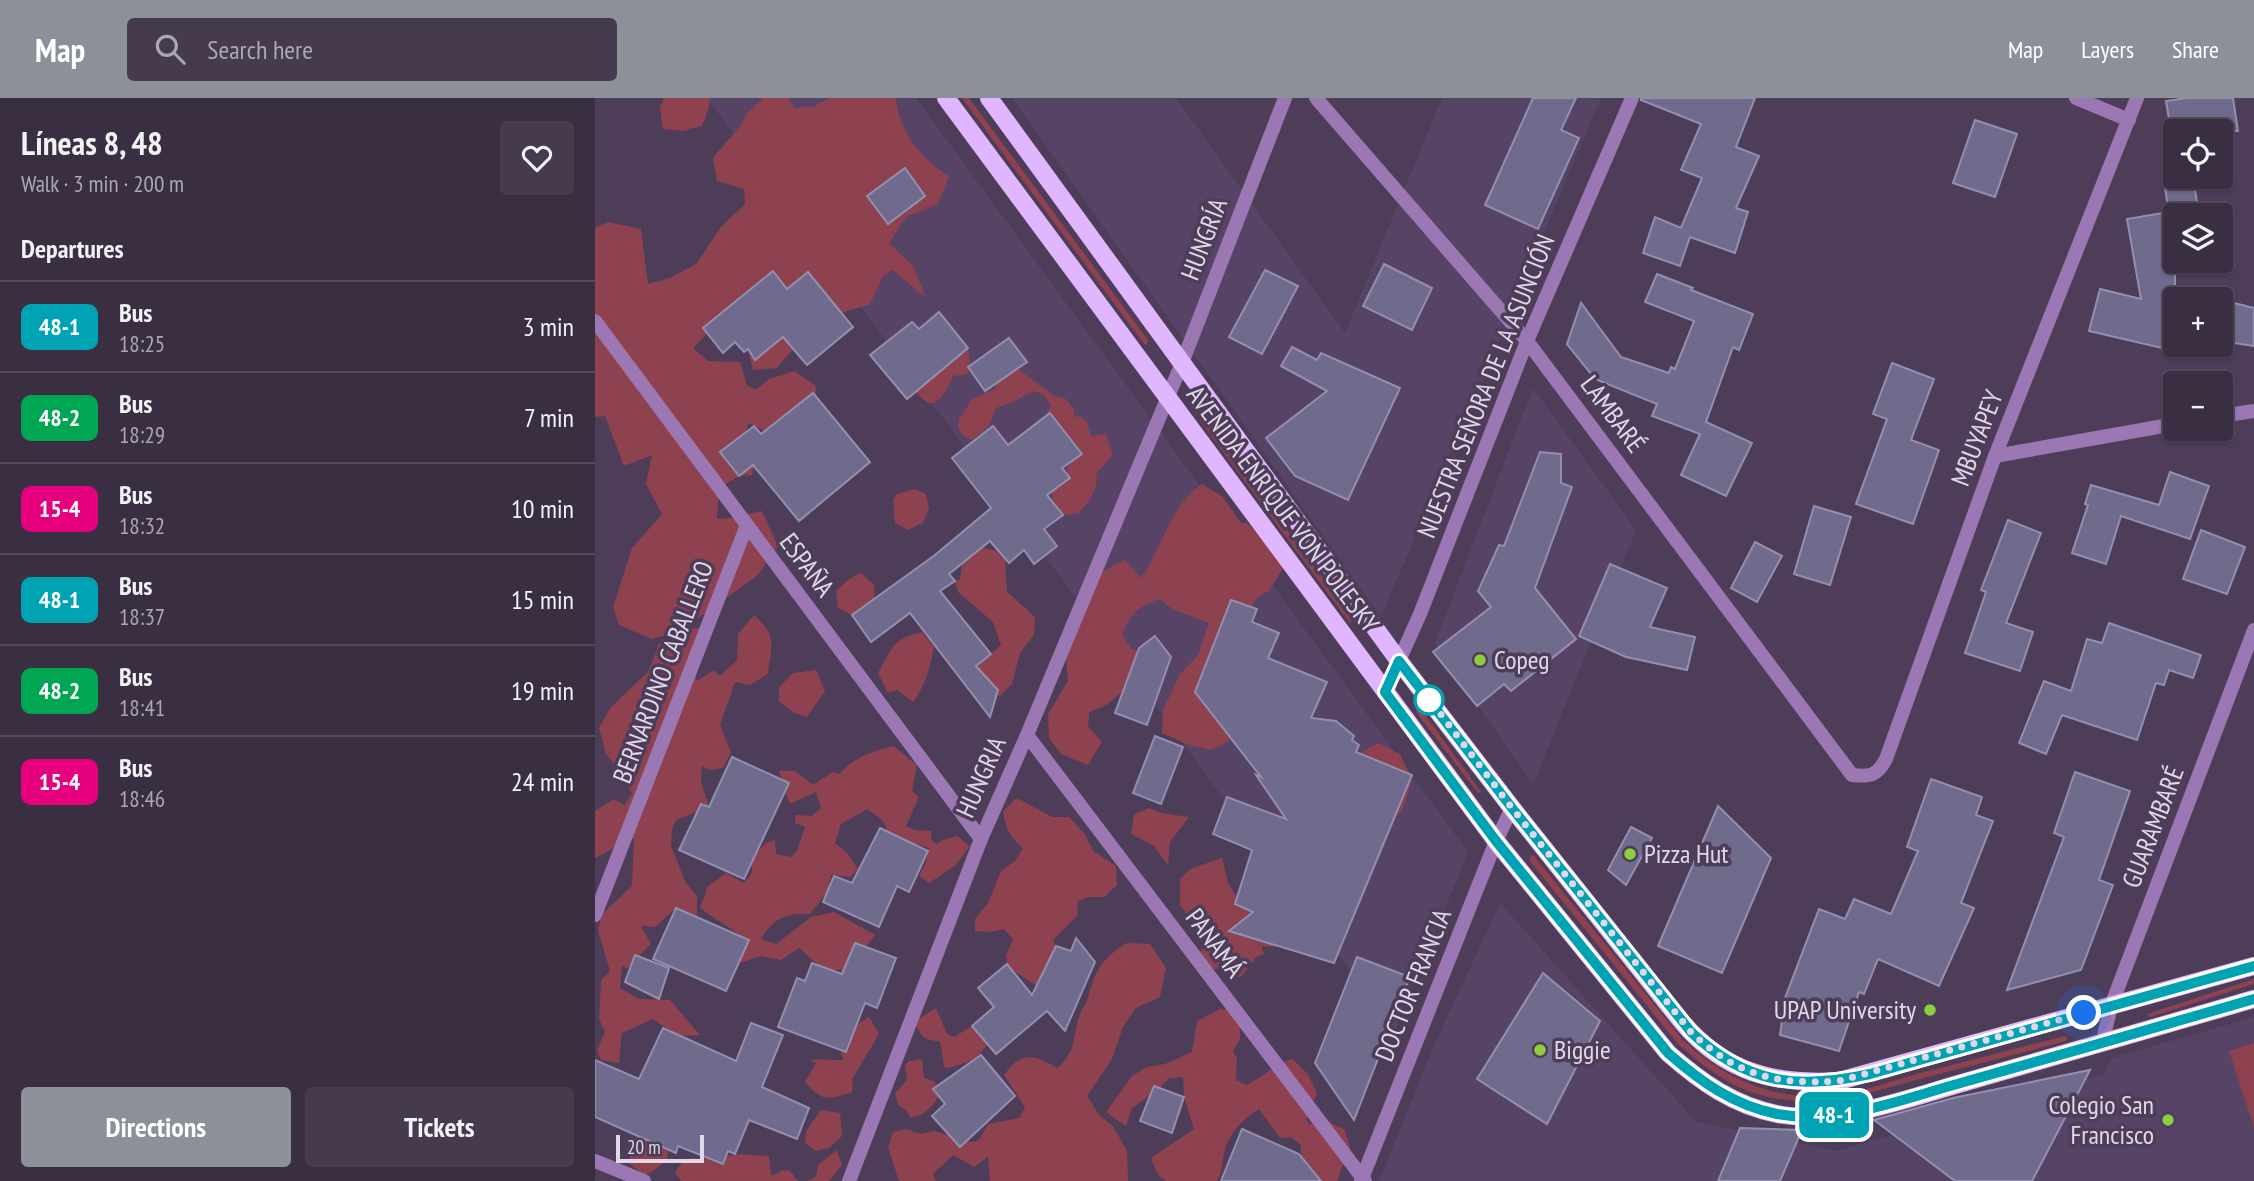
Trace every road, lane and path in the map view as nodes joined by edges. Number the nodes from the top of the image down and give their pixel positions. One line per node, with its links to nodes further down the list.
1 (946, 98): 12 (main road, AVENIDA ENRIQUE VON POLESKY)
2 (989, 98): 11 (main road, AVENIDA ENRIQUE VON POLESKY)
3 (1285, 98): 11 (street, HUNGRÍA)
4 (1316, 98): 10 (street, LAMBARÉ)
5 (1632, 98): 10 (street, NUESTRA SEÑORA DE LA ASUNCIÓN)
6 (2076, 98): 8 (street)
7 (2137, 98): 8 (street, MBUYAPEY)
8 (2129, 120): 16 (street, MBUYAPEY)
9 (595, 321): 17 (street, ESPAÑA)
10 (1527, 341): 19 (street, NUESTRA SEÑORA DE LA ASUNCIÓN); 22 (street, LAMBARÉ)
11 (1182, 363): 12 (street, HUNGRÍA); 19 (main road, AVENIDA ENRIQUE VON POLESKY)
12 (1167, 397): 20 (main road, AVENIDA ENRIQUE VON POLESKY); 21 (street, HUNGRIA)
13 (2254, 411): 14 (street)
14 (2233, 414)
15 (2163, 426): 16 (street)
16 (1995, 456): 22 (street, MBUYAPEY)
17 (747, 525): 24 (street, ESPAÑA); 26 (street, BERNARDINO CABALLERO)
18 (2254, 630): 29 (street, GUARAMBARÉ)
19 (1399, 661): 20 (street, NUESTRA SEÑORA DE LA ASUNCIÓN); 23 (main road, AVENIDA ENRIQUE VON POLESKY)
20 (1385, 692): 25 (main road, AVENIDA ENRIQUE VON POLESKY)
21 (1027, 735): 24 (street, HUNGRIA); 32 (street, PANAMÁ)
22 (1852, 775)
23 (1512, 808): 25 (street, DOCTOR FRANCIA); 29 (main road, AVENIDA ENRIQUE VON POLESKY)
24 (981, 839): 34 (street, HUNGRIA)
25 (1496, 841): 30 (main road, AVENIDA ENRIQUE VON POLESKY); 32 (street, DOCTOR FRANCIA)
26 (595, 915)
27 (2254, 966): 29 (main road, AVENIDA ENRIQUE VON POLESKY)
28 (2254, 999): 30 (main road, AVENIDA ENRIQUE VON POLESKY)
29 (2111, 1006): 30 (street, GUARAMBARÉ)
30 (2102, 1044)
31 (595, 1161): 33 (street)
32 (1363, 1180)
33 (643, 1181)
34 (849, 1181)

